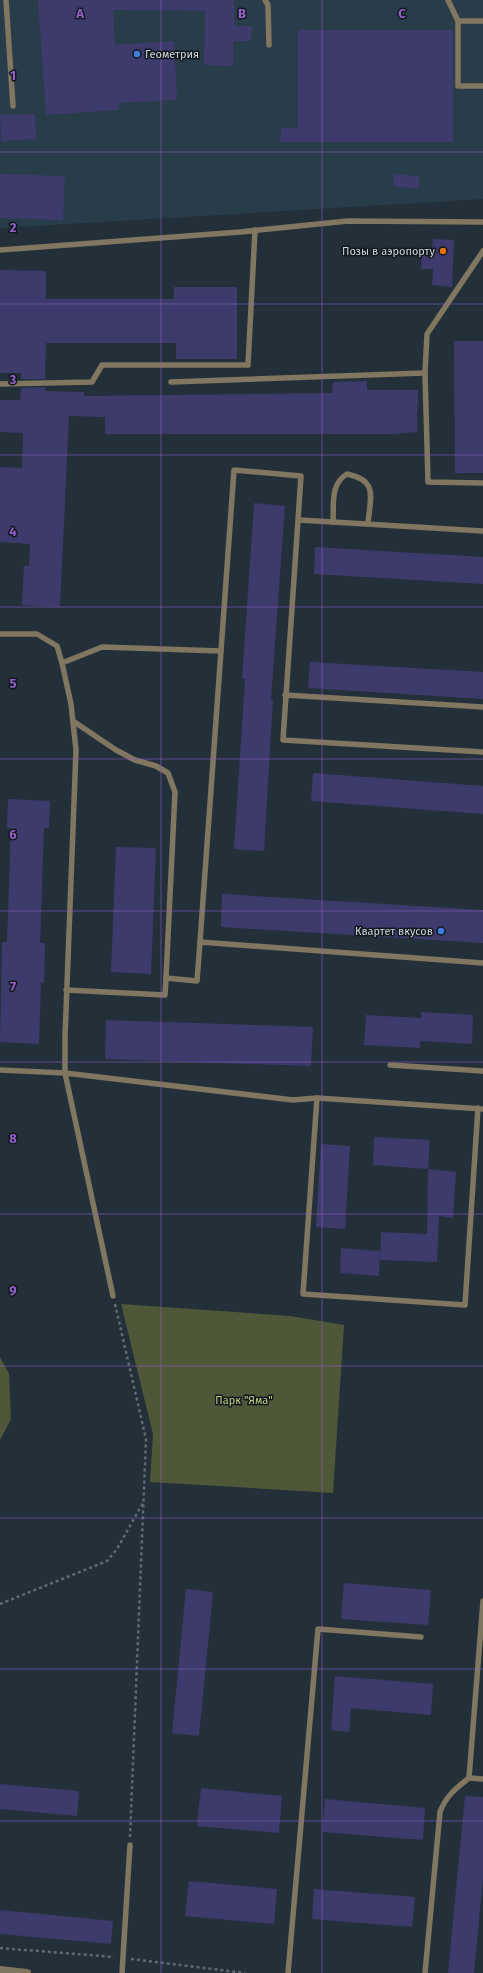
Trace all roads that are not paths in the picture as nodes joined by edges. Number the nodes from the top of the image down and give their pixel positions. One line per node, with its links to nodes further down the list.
1 (6, 0): 8 (lane)
2 (266, 0): 6 (lane)
3 (448, 0): 4 (lane)
4 (458, 21): 5 (lane); 7 (lane)
5 (483, 21)
6 (269, 45)
7 (483, 86)
8 (13, 106)
9 (483, 222): 10 (lane)
10 (255, 230): 11 (lane); 15 (lane)
11 (0, 250)
12 (483, 251): 13 (lane)
13 (425, 373): 14 (lane); 16 (lane)
14 (171, 382)
15 (0, 384)
16 (483, 483)
17 (299, 520): 18 (lane); 22 (lane); 24 (lane)
18 (333, 522): 19 (lane); 19 (lane)
19 (368, 524): 20 (lane)
20 (483, 531)
21 (0, 634): 23 (lane)
22 (221, 651): 23 (lane); 28 (lane)
23 (62, 663): 26 (lane)
24 (285, 695): 25 (lane); 27 (lane)
25 (483, 707)
26 (73, 721): 30 (lane); 31 (lane)
27 (483, 752)
28 (200, 942): 29 (lane); 30 (lane)
29 (483, 962)
30 (166, 978): 31 (lane)
31 (66, 990): 35 (lane)
32 (390, 1065): 34 (lane)
33 (0, 1070): 35 (lane)
34 (483, 1071)
35 (65, 1073): 36 (lane); 38 (lane)
36 (317, 1098): 37 (lane); 37 (lane)
37 (480, 1109)
38 (113, 1296)
39 (483, 1601): 41 (lane)
40 (421, 1638): 47 (lane)
41 (469, 1778): 42 (lane); 48 (lane)
42 (483, 1779)
43 (130, 1845): 46 (lane)
44 (0, 1970): 45 (street)
45 (27, 1973)
46 (122, 1973)
47 (288, 1973)
48 (425, 1973)

